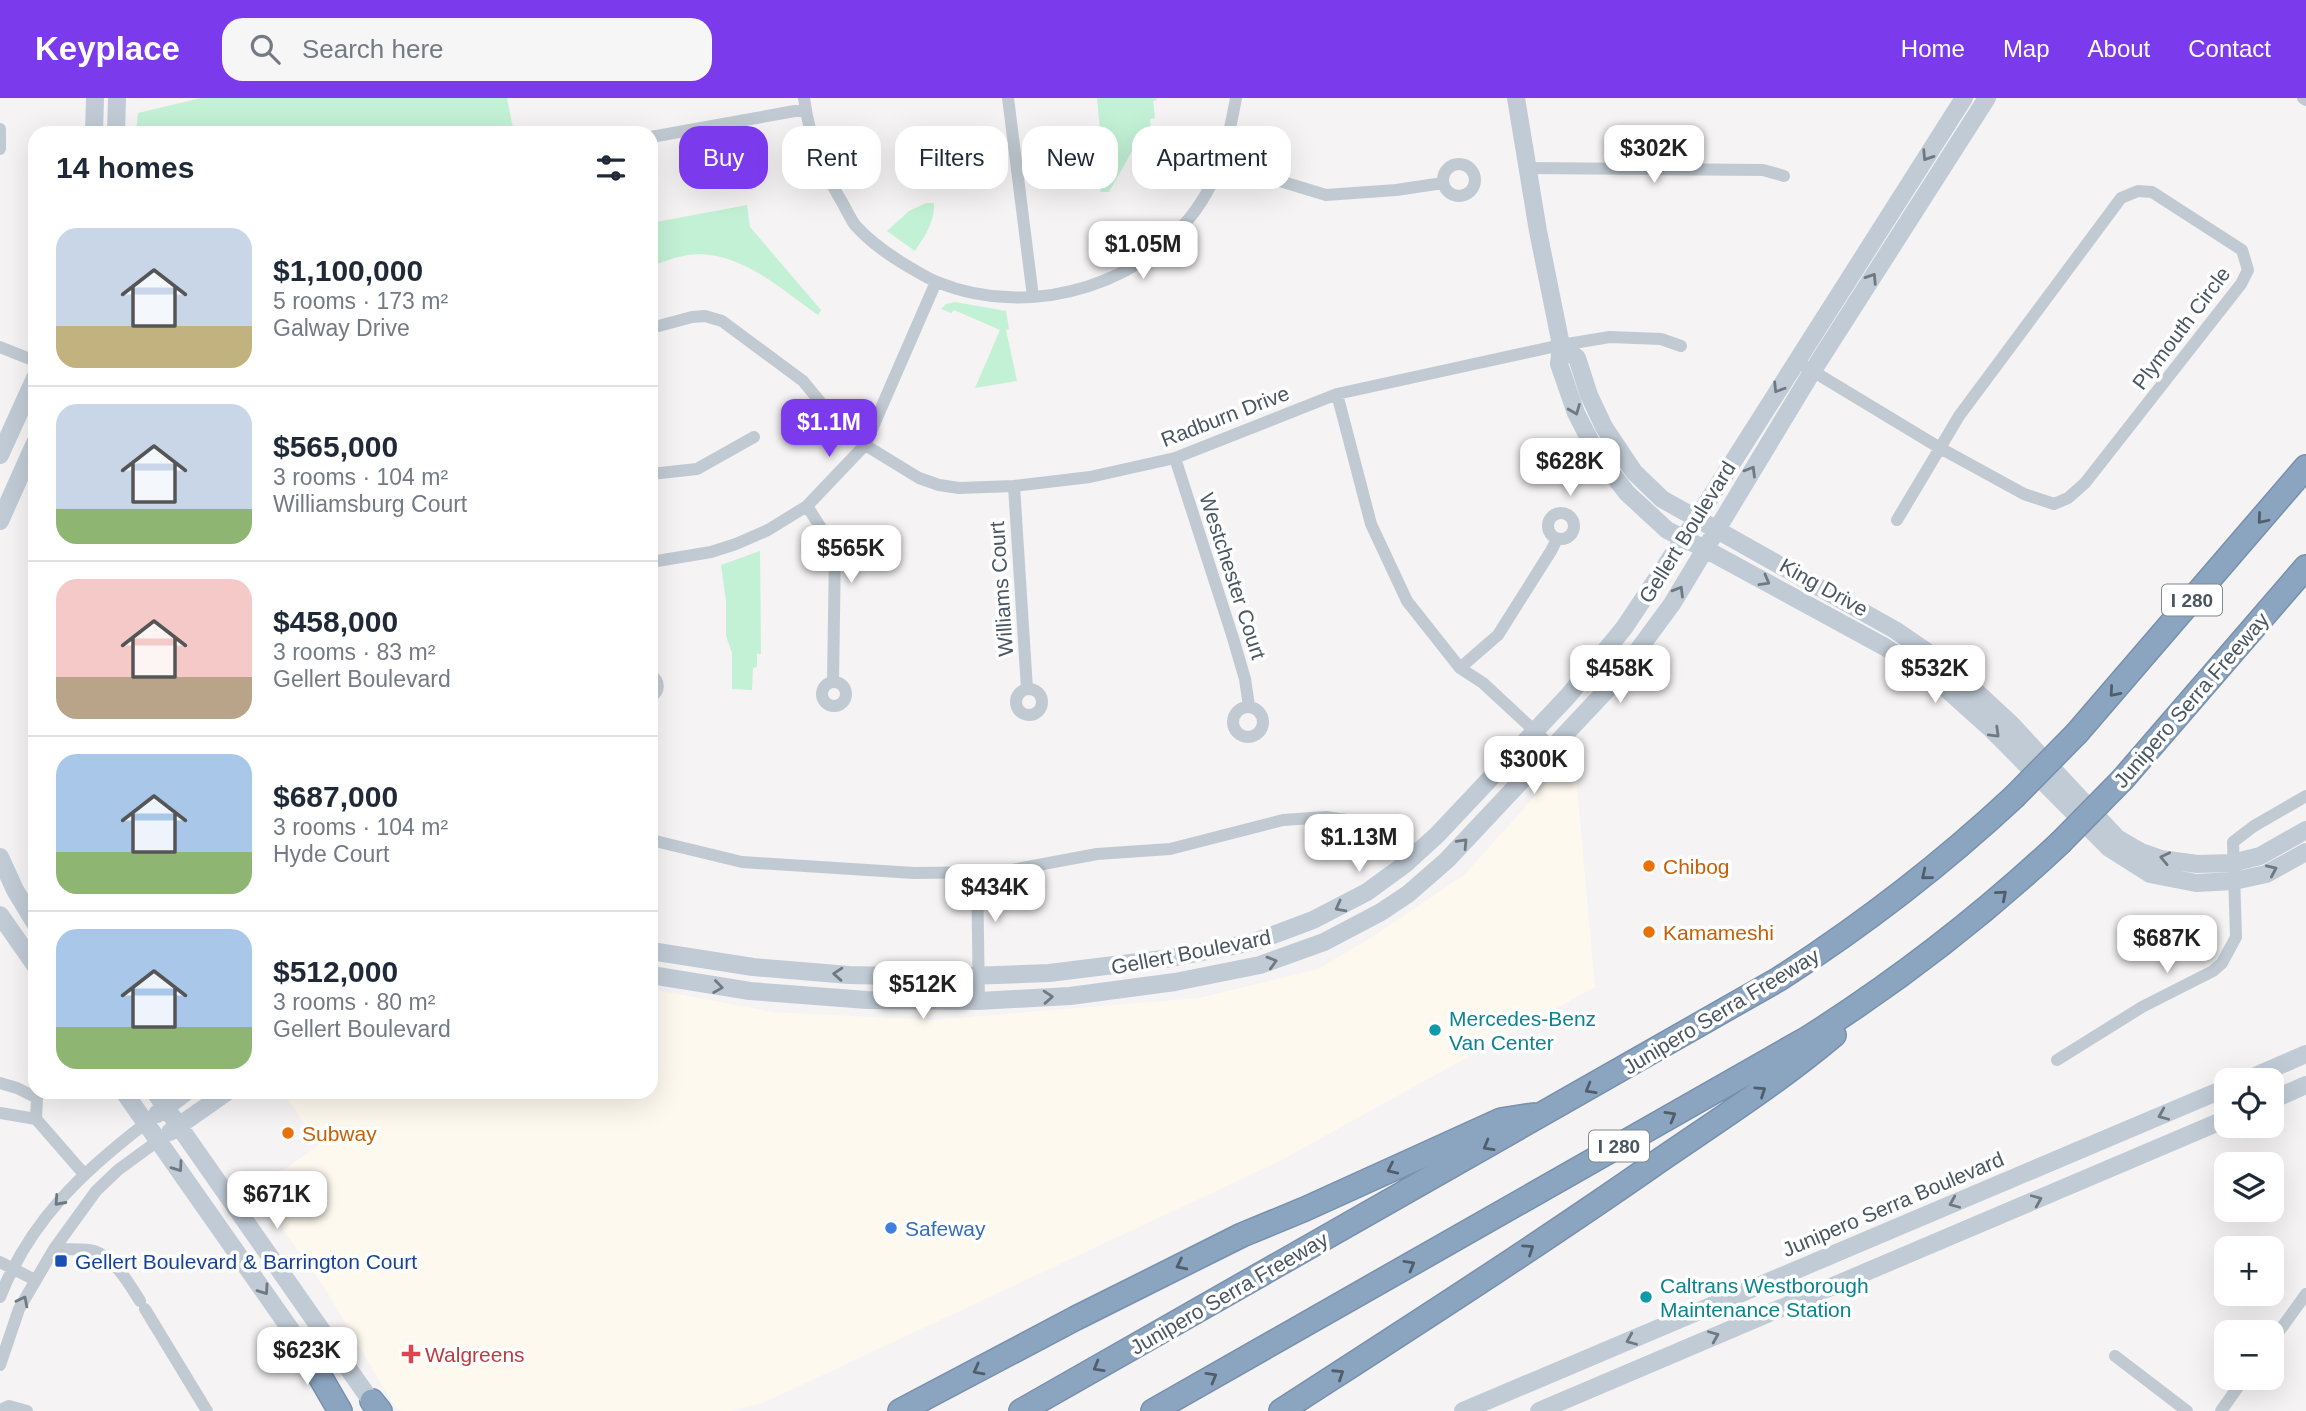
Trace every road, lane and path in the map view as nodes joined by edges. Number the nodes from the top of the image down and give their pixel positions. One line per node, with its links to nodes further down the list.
1 (94, 98): 9 (main road)
2 (117, 98): 10 (main road)
3 (1007, 98): 21 (street)
4 (1236, 98): 11 (street)
5 (1516, 98): 15 (main road, King Drive)
6 (1964, 98): 27 (main road, Gellert Boulevard, one-way to 27)
7 (1987, 98): 28 (main road, Gellert Boulevard, one-way to 7)
8 (805, 104): 13 (street); 20 (street)
9 (94, 126)
10 (116, 126)
11 (1231, 126)
12 (0, 129): 14 (street)
13 (658, 136)
14 (0, 149)
15 (1528, 168): 16 (street); 23 (main road, King Drive)
16 (1784, 176)
17 (1443, 183): 18 (street)
18 (1291, 184)
19 (1209, 189): 21 (street)
20 (936, 282): 21 (street); 32 (street)
21 (1034, 297)
22 (658, 326): 32 (street, Radburn Drive)
23 (1561, 345): 24 (street, Radburn Drive); 30 (street, Radburn Drive); 41 (main road, King Drive); 45 (main road, King Drive, one-way to 45)
24 (1681, 346)
25 (0, 347): 26 (street)
26 (28, 358)
27 (1796, 361): 28 (street, Plymouth Circle); 41 (main road, Gellert Boulevard, one-way to 41)
28 (1812, 372): 33 (street, Plymouth Circle); 44 (main road, Gellert Boulevard, one-way to 28)
29 (28, 393): 34 (main road)
30 (1337, 394): 35 (street, Radburn Drive); 50 (street)
31 (754, 437): 38 (street)
32 (865, 445): 39 (street, Radburn Drive); 40 (street)
33 (1940, 448): 33 (street, Plymouth Circle); 42 (street)
34 (0, 455)
35 (1175, 458): 39 (street, Radburn Drive); 53 (street, Westchester Court)
36 (28, 459): 43 (main road)
37 (2306, 467): 88 (highway, Junipero Serra Freeway / I 280, one-way to 88, bridge)
38 (658, 473)
39 (1014, 486): 52 (street, Williams Court)
40 (807, 506): 48 (street); 51 (street)
41 (1696, 520): 44 (main road, King Drive); 45 (main road, Gellert Boulevard)
42 (1897, 520)
43 (0, 521)
44 (1716, 529): 47 (main road, Gellert Boulevard); 62 (main road, King Drive, one-way to 44)
45 (1682, 538): 47 (main road, King Drive); 54 (main road, Gellert Boulevard)
46 (1557, 539): 50 (street)
47 (1705, 549): 55 (main road, Gellert Boulevard, one-way to 47); 64 (main road, King Drive, one-way to 64)
48 (658, 561)
49 (2306, 567): 69 (highway, Junipero Serra Freeway / I 280, one-way to 49, bridge)
50 (1460, 668): 54 (street)
51 (833, 682)
52 (1027, 689)
53 (1250, 706)
54 (1535, 731): 55 (street); 60 (main road, Gellert Boulevard)
55 (1553, 748): 74 (main road, Gellert Boulevard, one-way to 55)
56 (2306, 796): 62 (street)
57 (2306, 830): 62 (main road, King Drive)
58 (658, 842): 63 (street)
59 (2306, 852): 64 (main road, King Drive, one-way to 59)
60 (1416, 855): 63 (street); 73 (main road, Gellert Boulevard, one-way to 73)
61 (0, 857): 66 (main road)
62 (2232, 863): 64 (street)
63 (977, 872): 73 (street)
64 (2234, 881): 76 (street)
65 (0, 907): 68 (main road)
66 (28, 911)
67 (0, 915): 71 (main road)
68 (28, 917)
69 (1973, 920): 113 (highway, Junipero Serra Freeway / I 280, one-way to 69); 114 (highway, one-way to 69)
70 (658, 952): 73 (main road, Gellert Boulevard, one-way to 70)
71 (28, 955)
72 (658, 976): 74 (main road, Gellert Boulevard, one-way to 74)
73 (979, 976): 74 (street)
74 (979, 1001)
75 (2306, 1055): 77 (main road)
76 (2057, 1060)
77 (2275, 1068)
78 (0, 1083): 81 (street)
79 (2306, 1085): 82 (main road)
80 (2214, 1093): 115 (main road, Junipero Serra Boulevard, one-way to 115)
81 (28, 1094)
82 (2284, 1095)
83 (37, 1099): 89 (street)
84 (129, 1099): 90 (main road)
85 (161, 1099): 90 (main road); 92 (main road)
86 (217, 1099): 92 (main road)
87 (0, 1113): 89 (street)
88 (1547, 1113): 111 (highway, one-way to 111); 112 (highway, Junipero Serra Freeway / I 280, one-way to 112)
89 (36, 1119): 94 (street)
90 (146, 1123): 93 (main road); 94 (street)
91 (2214, 1124): 116 (main road, one-way to 91)
92 (180, 1125): 93 (main road); 105 (main road)
93 (159, 1140): 95 (street); 101 (main road, one-way to 101)
94 (84, 1174): 96 (street, one-way to 96)
95 (54, 1249): 97 (street); 108 (street)
96 (6, 1266): 97 (street); 99 (street)
97 (35, 1280): 103 (street, one-way to 97)
98 (2306, 1294): 100 (street)
99 (0, 1297)
100 (2284, 1325)
101 (300, 1342): 109 (highway); 110 (main road)
102 (2115, 1356): 117 (street)
103 (0, 1365)
104 (2236, 1390): 118 (street)
105 (377, 1408)
106 (0, 1409): 107 (street)
107 (27, 1411)
108 (208, 1411)
109 (340, 1411)
110 (346, 1411)
111 (900, 1411)
112 (1021, 1411)
113 (1153, 1411)
114 (1281, 1411)
115 (1462, 1411)
116 (1539, 1411)
117 (2187, 1411)
118 (2221, 1411)

